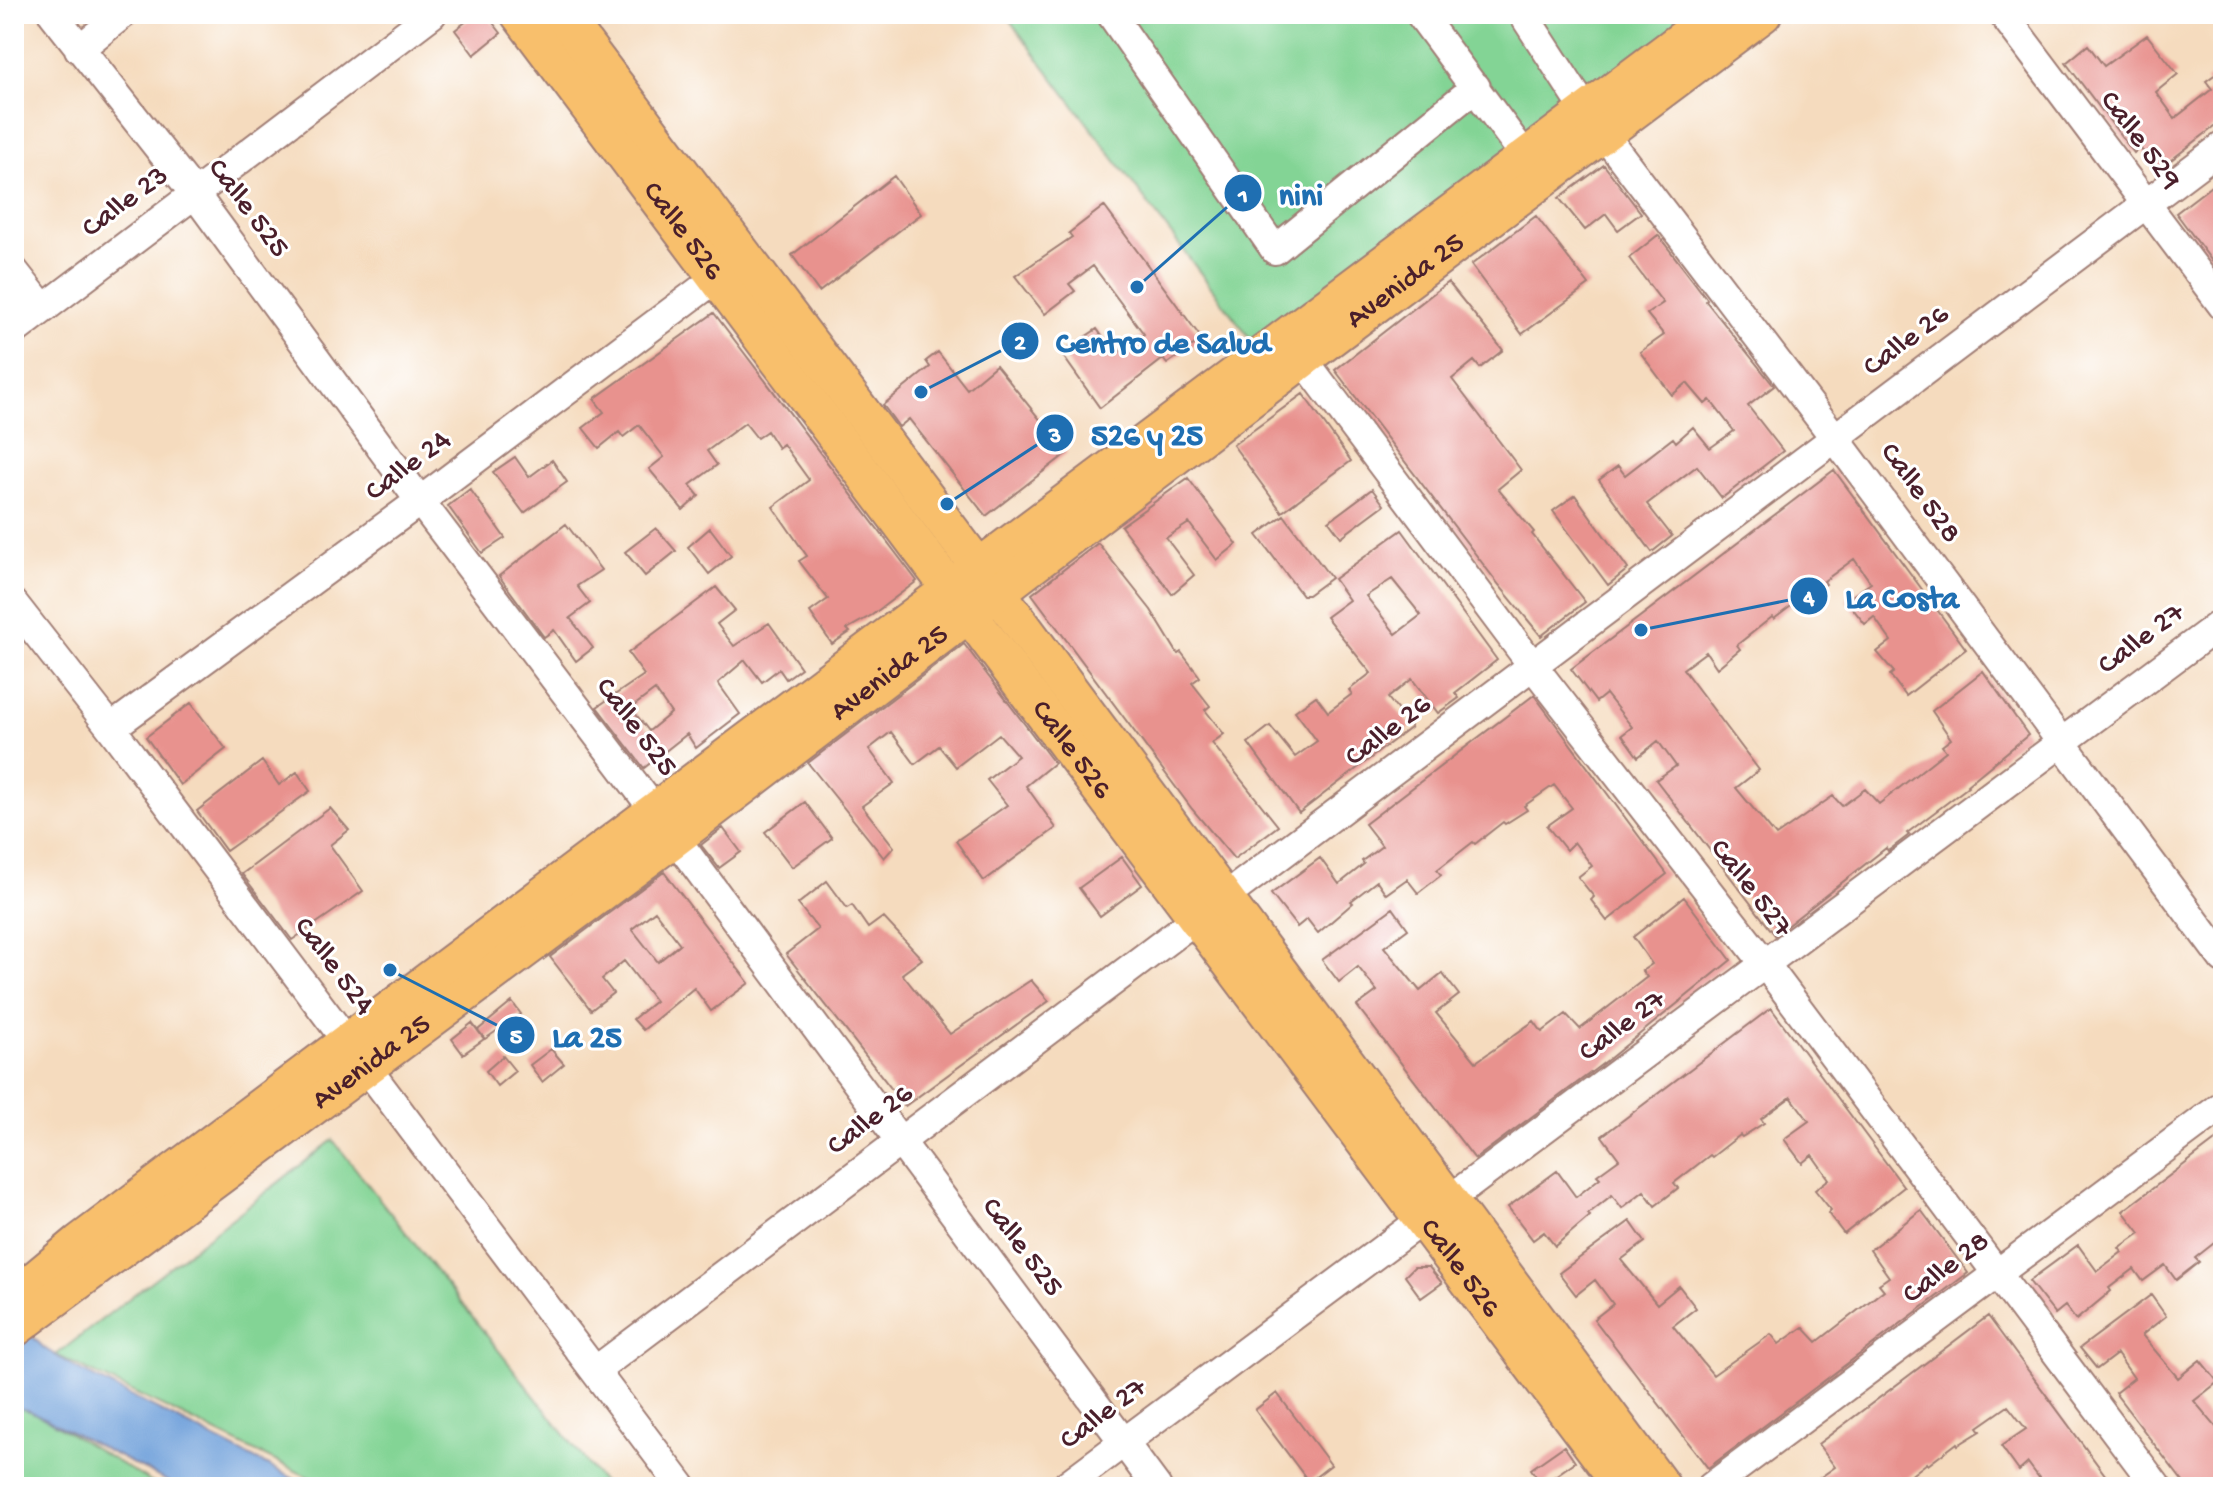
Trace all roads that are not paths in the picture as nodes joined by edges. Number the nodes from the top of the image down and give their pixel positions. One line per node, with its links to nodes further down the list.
1 (53, 14): 12 (street, Calle 525)
2 (123, 14): 12 (street)
3 (432, 14): 17 (street, Calle 23)
4 (519, 14): 19 (main road, Calle 526)
5 (562, 14): 19 (main road, Calle 526)
6 (1111, 14): 13 (street)
7 (1420, 14): 13 (street)
8 (1523, 14): 14 (street, Calle 528)
9 (1716, 14): 14 (main road, Avenida 25)
10 (1763, 14): 14 (main road, Avenida 25)
11 (2003, 14): 18 (street, Calle 529)
12 (79, 49): 17 (street, Calle 525)
13 (1476, 87): 16 (street)
14 (1594, 122): 16 (main road, Avenida 25); 24 (main road, Avenida 25); 25 (street, Calle 528)
15 (2223, 146): 18 (street, Calle 26)
16 (1525, 156): 24 (main road, Avenida 25)
17 (194, 193): 22 (street, Calle 23); 26 (street, Calle 525)
18 (2145, 206): 21 (street, Calle 529); 25 (street, Calle 26)
19 (731, 268): 26 (street, Calle 24); 27 (main road, Calle 526)
20 (14, 271): 22 (street)
21 (2223, 306)
22 (43, 308): 23 (street, Calle 23)
23 (14, 331)
24 (1294, 347): 27 (main road, Avenida 25); 30 (street, Calle 527)
25 (1835, 438): 30 (street, Calle 26); 32 (street, Calle 528)
26 (420, 501): 31 (street, Calle 24); 33 (street, Calle 525)
27 (975, 592): 33 (main road, Avenida 25); 34 (main road, Calle 526)
28 (14, 604): 31 (street, Calle 524)
29 (2223, 622): 32 (street, Calle 27)
30 (1533, 666): 34 (street, Calle 26); 36 (street, Calle 527)
31 (111, 728): 37 (street, Calle 524)
32 (2061, 743): 35 (street, Calle 528); 36 (street, Calle 27)
33 (665, 824): 37 (main road, Avenida 25); 39 (street, Calle 525)
34 (1210, 909): 39 (street, Calle 26); 40 (main road, Calle 526)
35 (2223, 959)
36 (1765, 964): 40 (street, Calle 27); 41 (street, Calle 527)
37 (356, 1054): 42 (main road, Avenida 25); 43 (street, Calle 524)
38 (2223, 1105): 41 (street, Calle 28)
39 (900, 1142): 43 (street, Calle 26); 44 (street, Calle 525)
40 (1435, 1210): 44 (street, Calle 27); 48 (main road, Calle 526); 49 (main road, Calle 526)
41 (1996, 1275): 50 (street, Calle 28); 51 (street, Calle 527)
42 (24, 1305)
43 (595, 1371): 45 (street, Calle 524)
44 (1123, 1442): 46 (street, Calle 27); 47 (street, Calle 525)
45 (682, 1487)
46 (1064, 1487)
47 (1157, 1487)
48 (1623, 1487)
49 (1662, 1487)
50 (1711, 1487)
51 (2157, 1487)

